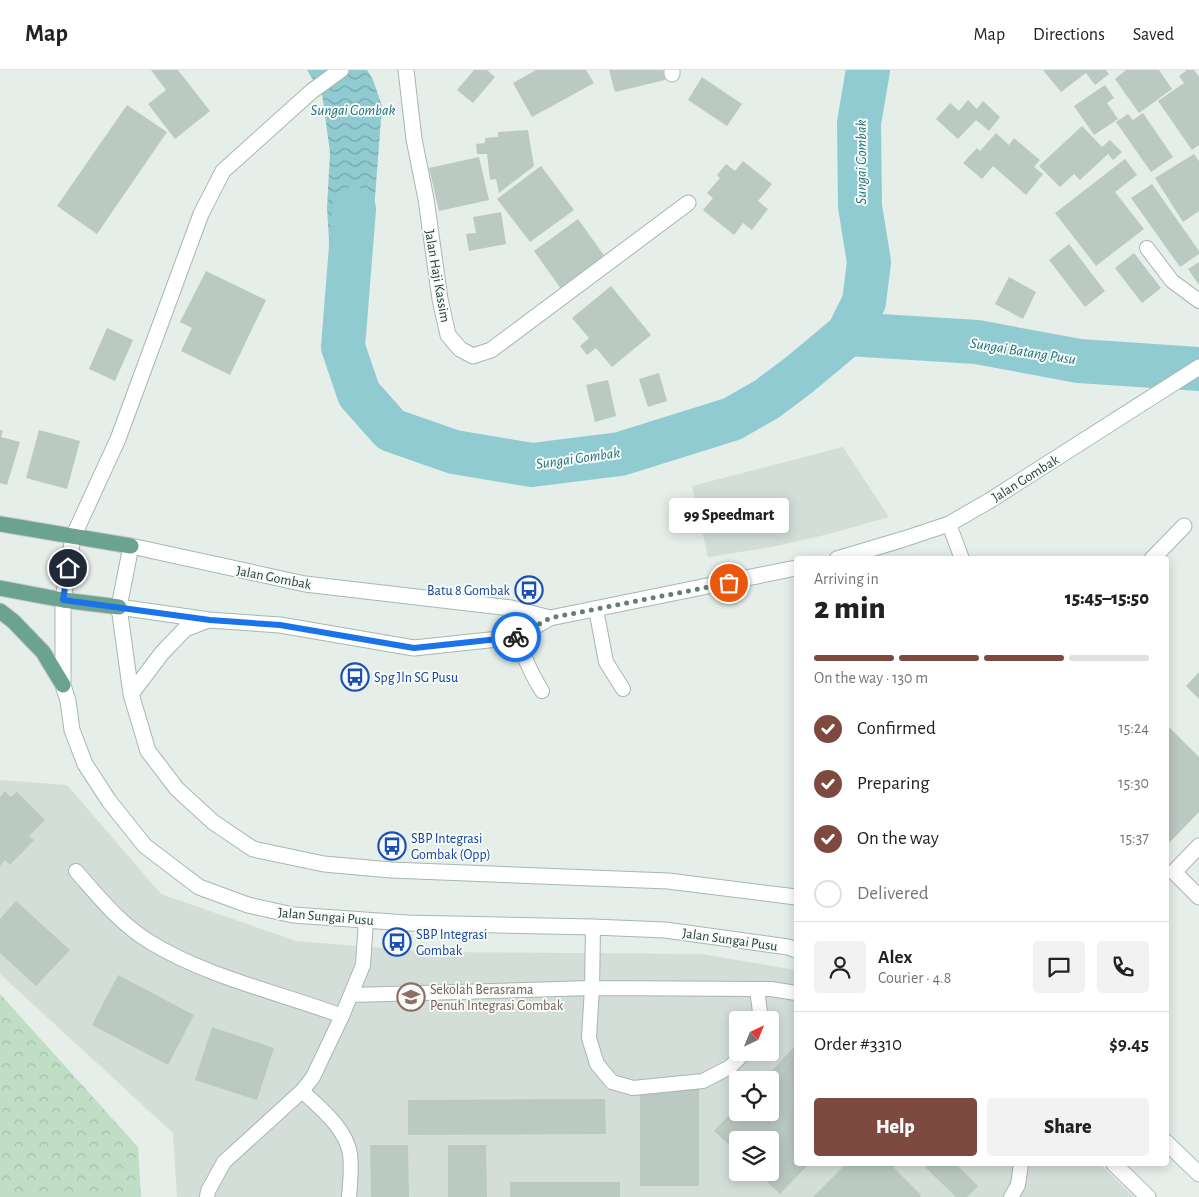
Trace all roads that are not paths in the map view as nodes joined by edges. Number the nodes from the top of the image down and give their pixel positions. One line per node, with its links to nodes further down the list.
1 (341, 70): 10 (main road, Jalan Sungai Pusu)
2 (406, 70): 3 (main road, Jalan Haji Kassim)
3 (688, 203)
4 (1147, 248): 5 (lane)
5 (1199, 302)
6 (1199, 367): 8 (main road, Jalan Gombak)
7 (0, 524): 10 (main road, Jalan Gombak)
8 (949, 524): 12 (main road, Jalan Gombak); 13 (lane)
9 (1184, 526): 14 (main road)
10 (73, 537): 11 (main road, Jalan Gombak); 17 (main road, Jalan Sungai Pusu)
11 (131, 546): 18 (main road); 19 (main road, Jalan Gombak)
12 (849, 556)
13 (961, 556)
14 (1155, 556)
15 (794, 568): 20 (main road, Jalan Gombak)
16 (0, 588): 17 (main road, Jalan Gombak)
17 (63, 600): 18 (main road, Jalan Gombak); 25 (main road, Jalan Sungai Pusu)
18 (119, 607): 23 (main road, Jalan Gombak); 28 (main road)
19 (511, 608): 22 (main road, Jalan Gombak); 24 (lane)
20 (596, 609): 22 (main road, Jalan Gombak); 26 (lane)
21 (0, 611): 25 (main road)
22 (550, 618): 24 (main road, Jalan Gombak)
23 (210, 620): 24 (main road, Jalan Gombak); 28 (main road)
24 (517, 637): 27 (lane)
25 (63, 684): 34 (main road, Jalan Sungai Pusu)
26 (623, 689)
27 (542, 691)
28 (131, 694): 32 (main road)
29 (1199, 846): 30 (main road)
30 (1170, 869): 33 (main road)
31 (76, 871): 42 (lane)
32 (794, 896)
33 (1199, 897)
34 (366, 920): 35 (main road, Jalan Sungai Pusu); 40 (lane)
35 (593, 927): 36 (main road, Jalan Sungai Pusu); 37 (lane)
36 (794, 949)
37 (592, 988): 38 (lane); 40 (lane); 43 (lane)
38 (757, 989): 39 (lane); 41 (lane)
39 (794, 993)
40 (351, 995): 42 (lane)
41 (760, 1011)
42 (342, 1016): 44 (lane)
43 (736, 1061)
44 (302, 1091): 49 (lane); 50 (lane)
45 (1169, 1145): 48 (main road)
46 (1021, 1166): 51 (lane)
47 (1116, 1166): 52 (main road)
48 (1199, 1174)
49 (207, 1197)
50 (349, 1197)
51 (1011, 1197)
52 (1148, 1197)

